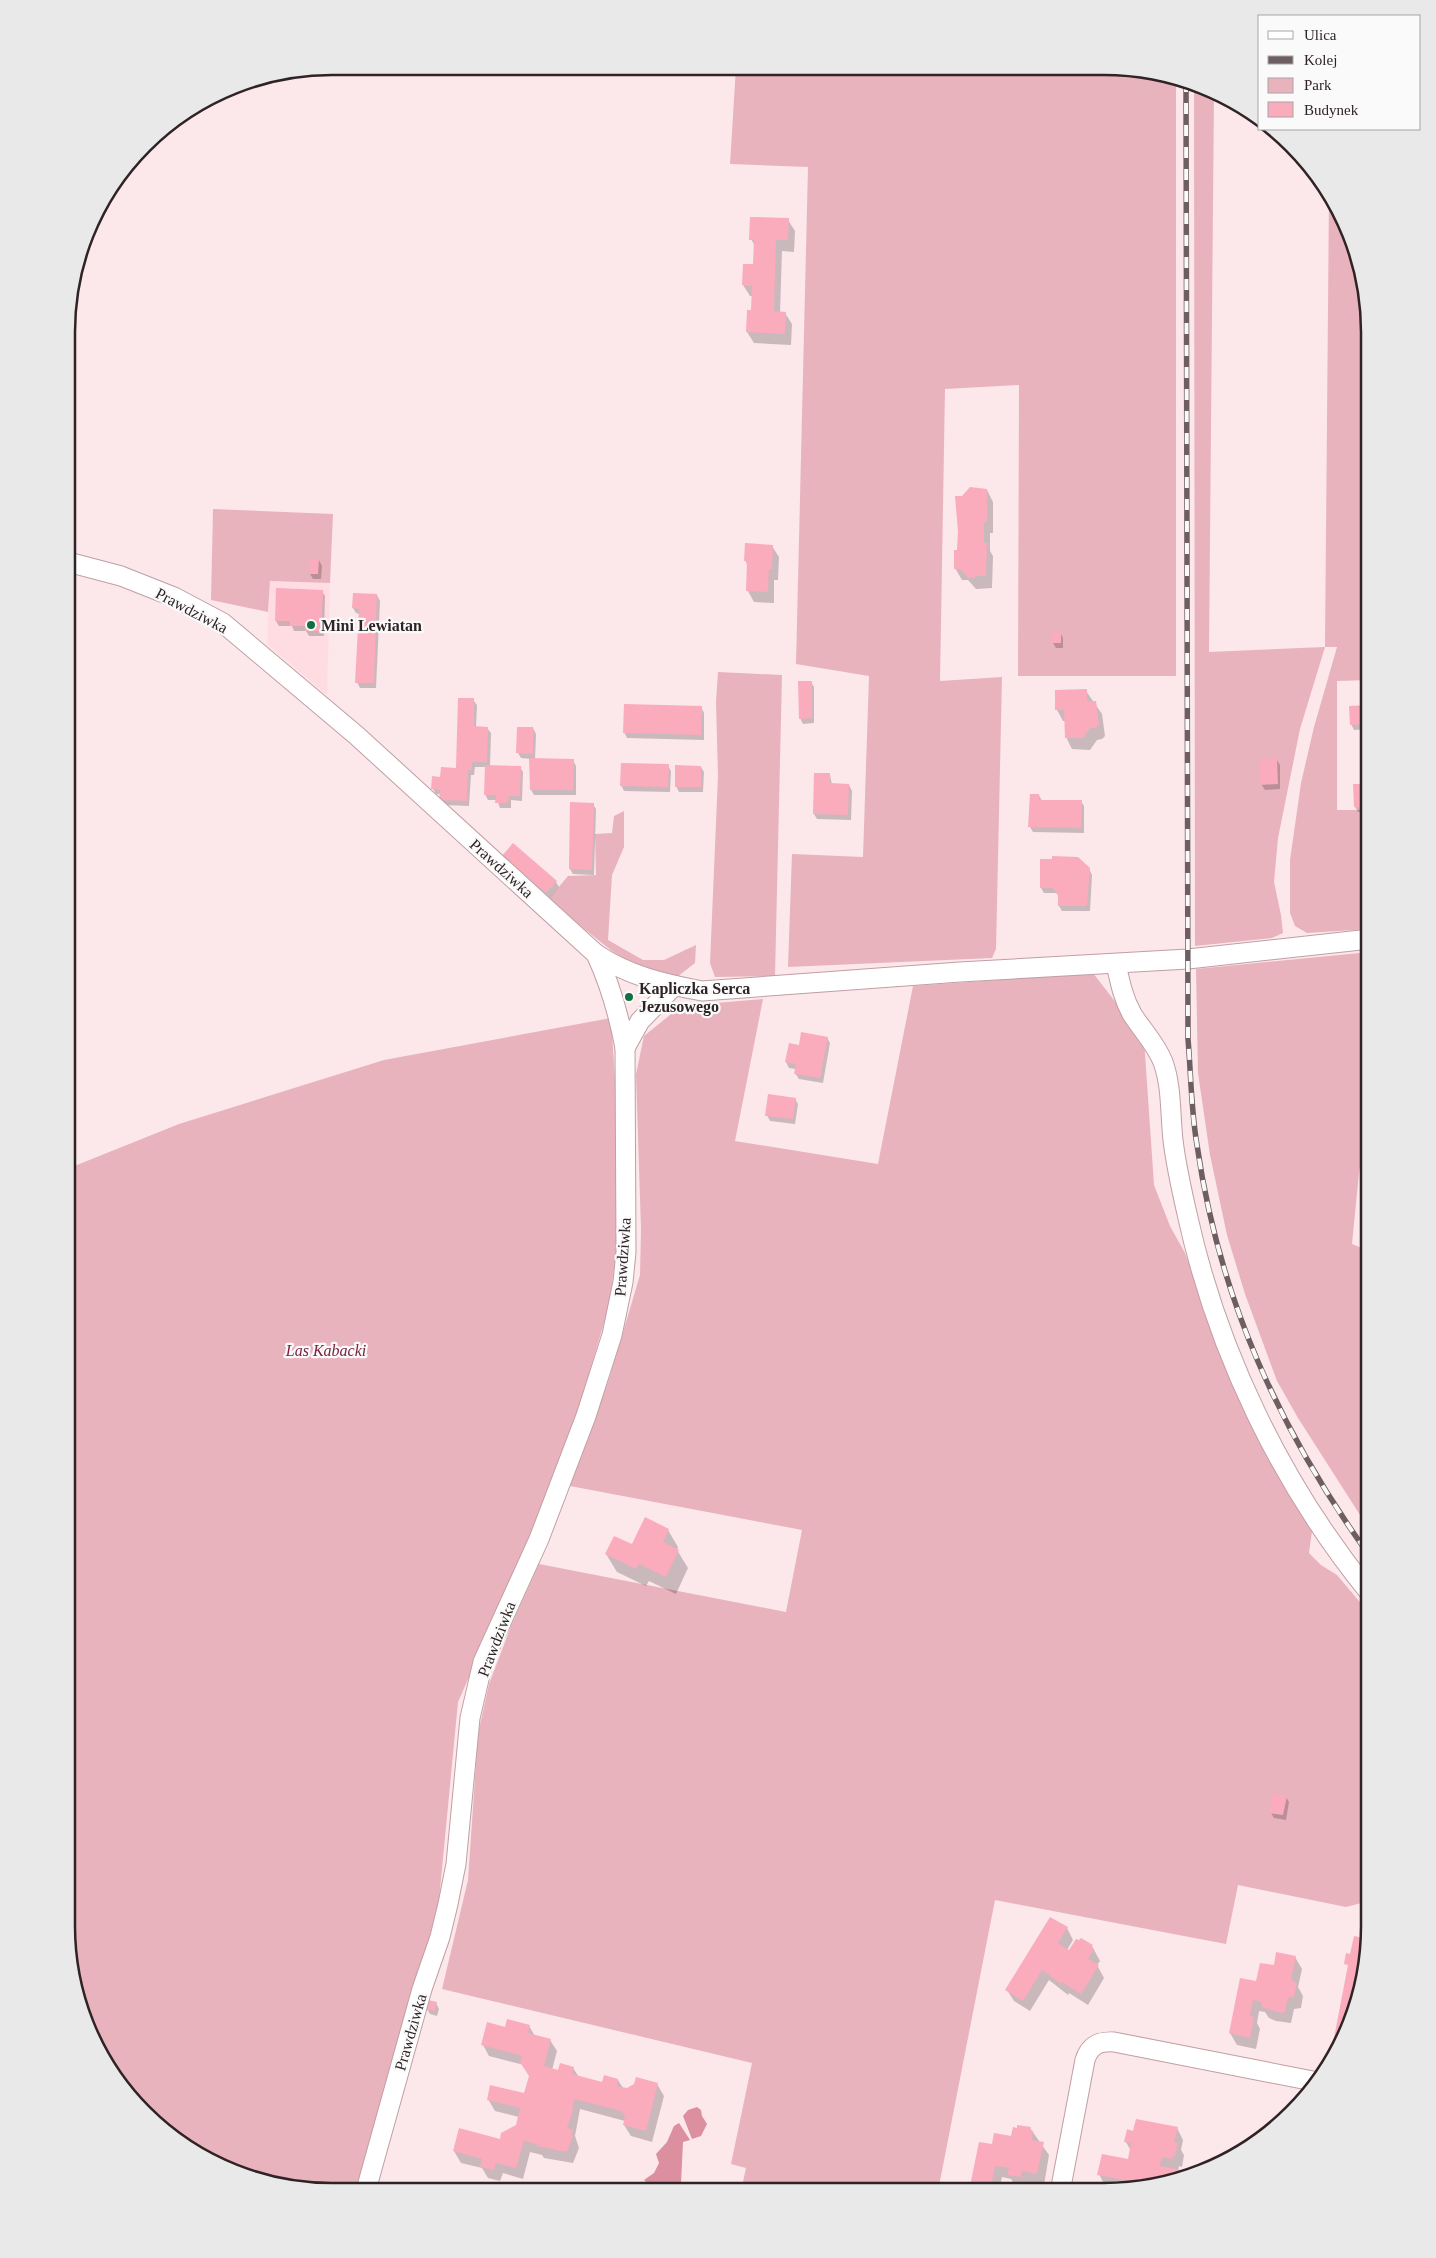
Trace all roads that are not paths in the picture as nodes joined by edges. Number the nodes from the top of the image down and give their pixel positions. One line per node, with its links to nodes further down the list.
1 (75, 564): 3 (street, Prawdziwka)
2 (1361, 940): 4 (street)
3 (596, 954): 5 (street); 6 (street, Prawdziwka)
4 (1116, 964): 5 (street); 7 (street)
5 (674, 986): 6 (street)
6 (625, 1048): 9 (street, Prawdziwka)
7 (1361, 1581)
8 (1309, 2080): 10 (street)
9 (368, 2183)
10 (1062, 2183)

